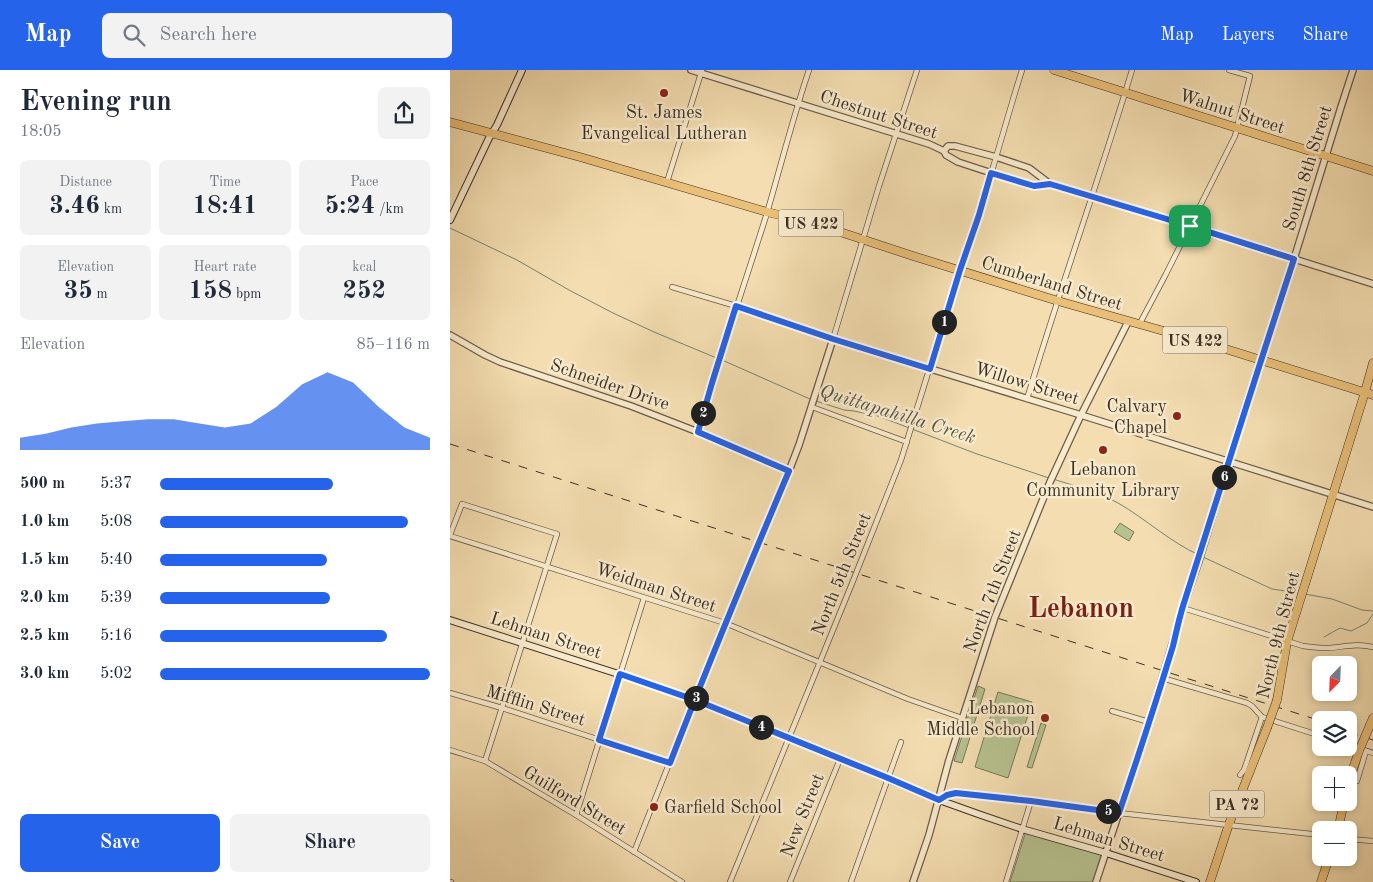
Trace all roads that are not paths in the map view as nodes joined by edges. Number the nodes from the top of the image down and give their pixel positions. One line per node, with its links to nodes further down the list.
1 (522, 70): 15 (main road)
2 (690, 70): 10 (street, Chestnut Street)
3 (809, 70): 12 (street)
4 (917, 70): 16 (street)
5 (1022, 70): 18 (street, North 5th Street)
6 (1054, 70): 11 (main road, Walnut Street)
7 (1132, 70): 11 (street)
8 (1230, 70): 14 (street)
9 (1353, 70): 19 (street, South 8th Street)
10 (702, 72): 12 (street, Chestnut Street); 22 (street)
11 (1126, 92): 14 (main road, Walnut Street); 24 (street)
12 (798, 103): 16 (street, Chestnut Street); 25 (street)
13 (450, 122): 15 (main road, US 422)
14 (1236, 127): 19 (main road, Walnut Street); 27 (street)
15 (492, 133): 22 (main road, Cumberland Street / US 422); 26 (main road)
16 (896, 134): 17 (street, Chestnut Street); 28 (street)
17 (944, 150): 18 (street, Chestnut Street); 21 (street, Chestnut Street)
18 (996, 157): 21 (street, North 5th Street); 23 (street, Chestnut Street)
19 (1326, 157): 20 (main road, Walnut Street); 29 (street, South 8th Street)
20 (1373, 171)
21 (991, 173): 23 (street, Chestnut Street); 30 (street, North 5th Street)
22 (667, 182): 25 (main road, Cumberland Street / US 422)
23 (1050, 184): 24 (street, Chestnut Street)
24 (1092, 197): 27 (street, Chestnut Street); 33 (street)
25 (767, 212): 28 (main road, Cumberland Street / US 422); 34 (street)
26 (450, 220)
27 (1190, 226): 29 (street, Chestnut Street); 36 (street)
28 (864, 239): 30 (main road, Cumberland Street / US 422); 38 (street)
29 (1294, 259): 31 (street, Chestnut Street); 39 (street, South 8th Street)
30 (960, 270): 33 (main road, Cumberland Street / US 422); 41 (street, North 5th Street)
31 (1373, 284)
32 (672, 287): 34 (street, Willow Street)
33 (1058, 301): 35 (main road, Cumberland Street / US 422); 44 (street)
34 (736, 306): 38 (street, Willow Street); 47 (street)
35 (1128, 322): 36 (main road, Cumberland Street / US 422); 46 (street, North 7th Street)
36 (1139, 325): 39 (main road, Cumberland Street / US 422)
37 (450, 335): 47 (street, Schneider Drive)
38 (833, 339): 41 (street, Willow Street); 45 (street)
39 (1261, 360): 42 (main road, Cumberland Street / US 422); 49 (street, South 8th Street)
40 (1373, 363): 42 (main road, PA 72)
41 (930, 369): 44 (street, Willow Street); 48 (street, North 5th Street)
42 (1364, 392): 43 (main road, Cumberland Street / US 422); 51 (main road, North 9th Street / PA 72)
43 (1373, 394)
44 (1028, 398): 46 (street, Willow Street)
45 (813, 403): 48 (street); 50 (street)
46 (1081, 415): 49 (street, Willow Street); 70 (street, North 7th Street)
47 (698, 432): 50 (street, Schneider Drive)
48 (907, 442): 62 (street, North 5th Street)
49 (1229, 461): 51 (street, Willow Street); 56 (street, South 8th Street)
50 (789, 471): 58 (street)
51 (1333, 494): 52 (street, Willow Street); 59 (main road, North 9th Street / PA 72)
52 (1373, 507)
53 (450, 536): 54 (street, Weidman Street); 54 (street)
54 (547, 567): 55 (street, Weidman Street); 60 (street)
55 (644, 598): 58 (street, Weidman Street); 63 (street)
56 (1183, 608): 59 (street); 64 (street, South 8th Street)
57 (450, 620): 60 (main road, Lehman Street)
58 (725, 623): 62 (street, Weidman Street); 66 (street)
59 (1288, 642): 61 (street); 91 (main road, North 9th Street / PA 72, bridge)
60 (522, 644): 63 (main road, Lehman Street); 67 (street)
61 (1373, 647)
62 (820, 662): 70 (street, Weidman Street); 74 (street, North 5th Street)
63 (620, 674): 66 (main road, Lehman Street); 75 (street)
64 (1162, 678): 69 (street); 71 (street, South 8th Street)
65 (450, 693): 67 (street, Mifflin Street)
66 (695, 700): 74 (main road, Lehman Street); 83 (street)
67 (502, 708): 75 (street, Mifflin Street); 82 (street)
68 (1112, 711): 71 (street)
69 (1262, 717): 73 (street); 85 (street)
70 (962, 718): 87 (street, North 7th Street)
71 (1149, 722): 89 (street, South 8th Street)
72 (1372, 722): 79 (main road, bridge)
73 (1312, 733)
74 (789, 738): 81 (main road, Lehman Street); 100 (street, North 5th Street)
75 (599, 740): 83 (street, Mifflin Street); 90 (street)
76 (901, 742): 86 (street)
77 (1357, 749): 79 (street)
78 (450, 750): 82 (street, Guilford Street)
79 (1362, 751): 80 (street); 84 (main road)
80 (1373, 753)
81 (840, 759): 86 (main road, Lehman Street); 101 (street, New Street)
82 (486, 761): 90 (street, Guilford Street)
83 (670, 763): 96 (street)
84 (1357, 768)
85 (1240, 775)
86 (888, 778): 87 (main road, Lehman Street); 102 (street)
87 (939, 800): 88 (street); 92 (main road, Lehman Street); 103 (street, North 7th Street)
88 (1031, 801): 89 (street); 92 (street)
89 (1119, 813): 91 (street); 97 (street, South 8th Street)
90 (576, 815): 96 (street, Guilford Street)
91 (1229, 824): 93 (street); 107 (main road, North 9th Street / PA 72)
92 (1022, 829): 97 (main road, Lehman Street); 104 (street)
93 (1312, 834)
94 (1357, 839): 95 (street)
95 (1373, 841)
96 (634, 852): 99 (street, Guilford Street)
97 (1106, 853): 105 (street, South 8th Street); 106 (main road, Lehman Street)
98 (1327, 866): 108 (main road)
99 (682, 882)
100 (730, 882)
101 (790, 882)
102 (850, 882)
103 (913, 882)
104 (1006, 882)
105 (1096, 882)
106 (1196, 882)
107 (1210, 882)
108 (1322, 882)

